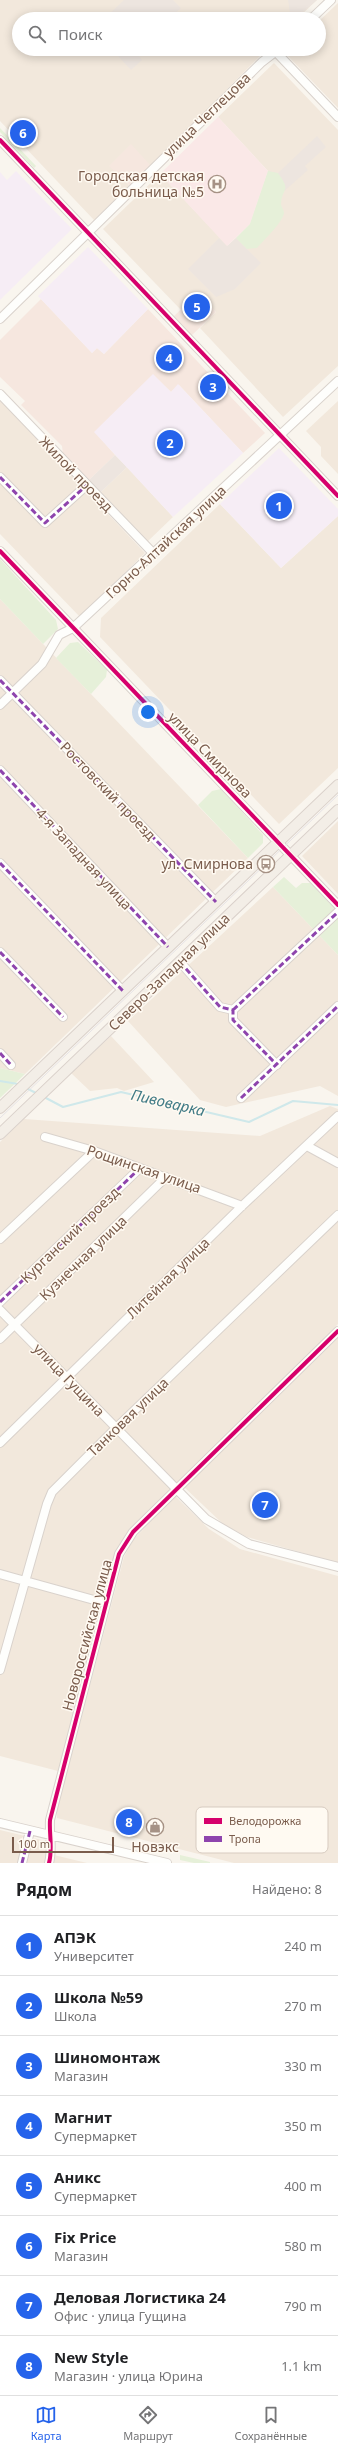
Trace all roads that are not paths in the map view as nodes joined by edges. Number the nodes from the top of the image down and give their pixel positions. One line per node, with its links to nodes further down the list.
1 (331, 0): 2 (street)
2 (318, 12)
3 (270, 56): 7 (street, улица Чеглецова)
4 (283, 56): 5 (street)
5 (338, 117)
6 (0, 140): 7 (street)
7 (88, 233): 8 (street, улица Чеглецова); 11 (street)
8 (0, 319)
9 (338, 381): 11 (street, Горно-Алтайская улица)
10 (0, 394): 13 (street, Жилой проезд)
11 (280, 436): 14 (street); 16 (street, Горно-Алтайская улица)
12 (0, 477): 13 (street)
13 (87, 485): 16 (street, Жилой проезд)
14 (338, 496)
15 (0, 551): 17 (street, улица Смирнова)
16 (153, 553): 17 (street, Горно-Алтайская улица)
17 (73, 628): 19 (street, Горно-Алтайская улица); 24 (street, улица Смирнова)
18 (0, 680): 19 (street, Ростовский проезд)
19 (12, 692): 20 (street, Горно-Алтайская улица); 27 (street, Ростовский проезд)
20 (0, 705)
21 (0, 770): 30 (street, 4-я Западная улица)
22 (338, 785): 24 (main road, Северо-Западная улица)
23 (338, 810): 25 (main road, Северо-Западная улица)
24 (279, 842): 25 (street, улица Смирнова); 27 (main road, Северо-Западная улица)
25 (292, 855): 28 (street, улица Смирнова); 32 (main road, Северо-Западная улица)
26 (0, 863): 33 (street)
27 (216, 902): 30 (main road, Северо-Западная улица)
28 (338, 905)
29 (338, 912): 35 (street)
30 (168, 947): 33 (main road, Северо-Западная улица)
31 (0, 952): 36 (street)
32 (180, 962): 35 (street); 43 (main road, Северо-Западная улица)
33 (123, 991): 41 (main road, Северо-Западная улица)
34 (338, 1006): 39 (street)
35 (233, 1010): 39 (street)
36 (63, 1017)
37 (0, 1053): 38 (street)
38 (12, 1065)
39 (277, 1065): 40 (street)
40 (241, 1098)
41 (0, 1108)
42 (338, 1116): 45 (street, Литейная улица)
43 (0, 1134)
44 (45, 1137): 46 (street, Рощинская улица)
45 (307, 1146): 47 (street); 50 (street, Литейная улица)
46 (94, 1151): 48 (street, Рощинская улица); 52 (street)
47 (338, 1164)
48 (140, 1168): 49 (street, Рощинская улица); 53 (street, Курганский проезд)
49 (166, 1177): 50 (street, Рощинская улица); 55 (street, Кузнечная улица)
50 (242, 1206): 58 (street, Литейная улица)
51 (338, 1215): 59 (street, Танковая улица)
52 (0, 1238)
53 (0, 1302)
54 (0, 1310): 55 (street, улица Гущина)
55 (15, 1325): 57 (street, Кузнечная улица); 58 (street, улица Гущина)
56 (338, 1331): 61 (street, Новороссийская улица)
57 (0, 1339)
58 (66, 1377): 59 (street, улица Гущина); 60 (street, Литейная улица)
59 (116, 1428): 61 (street, улица Гущина); 64 (street, Танковая улица)
60 (0, 1443)
61 (176, 1489): 62 (street, улица Гущина); 65 (street, Новороссийская улица)
62 (338, 1568)
63 (0, 1574): 64 (street)
64 (25, 1580): 65 (street); 66 (street, Танковая улица)
65 (105, 1603): 69 (street, Новороссийская улица)
66 (0, 1670)
67 (0, 1824): 68 (street)
68 (30, 1831): 69 (street); 70 (street)
69 (49, 1836): 71 (street, Новороссийская улица); 72 (street)
70 (22, 1863)
71 (49, 1863)
72 (167, 1863)

